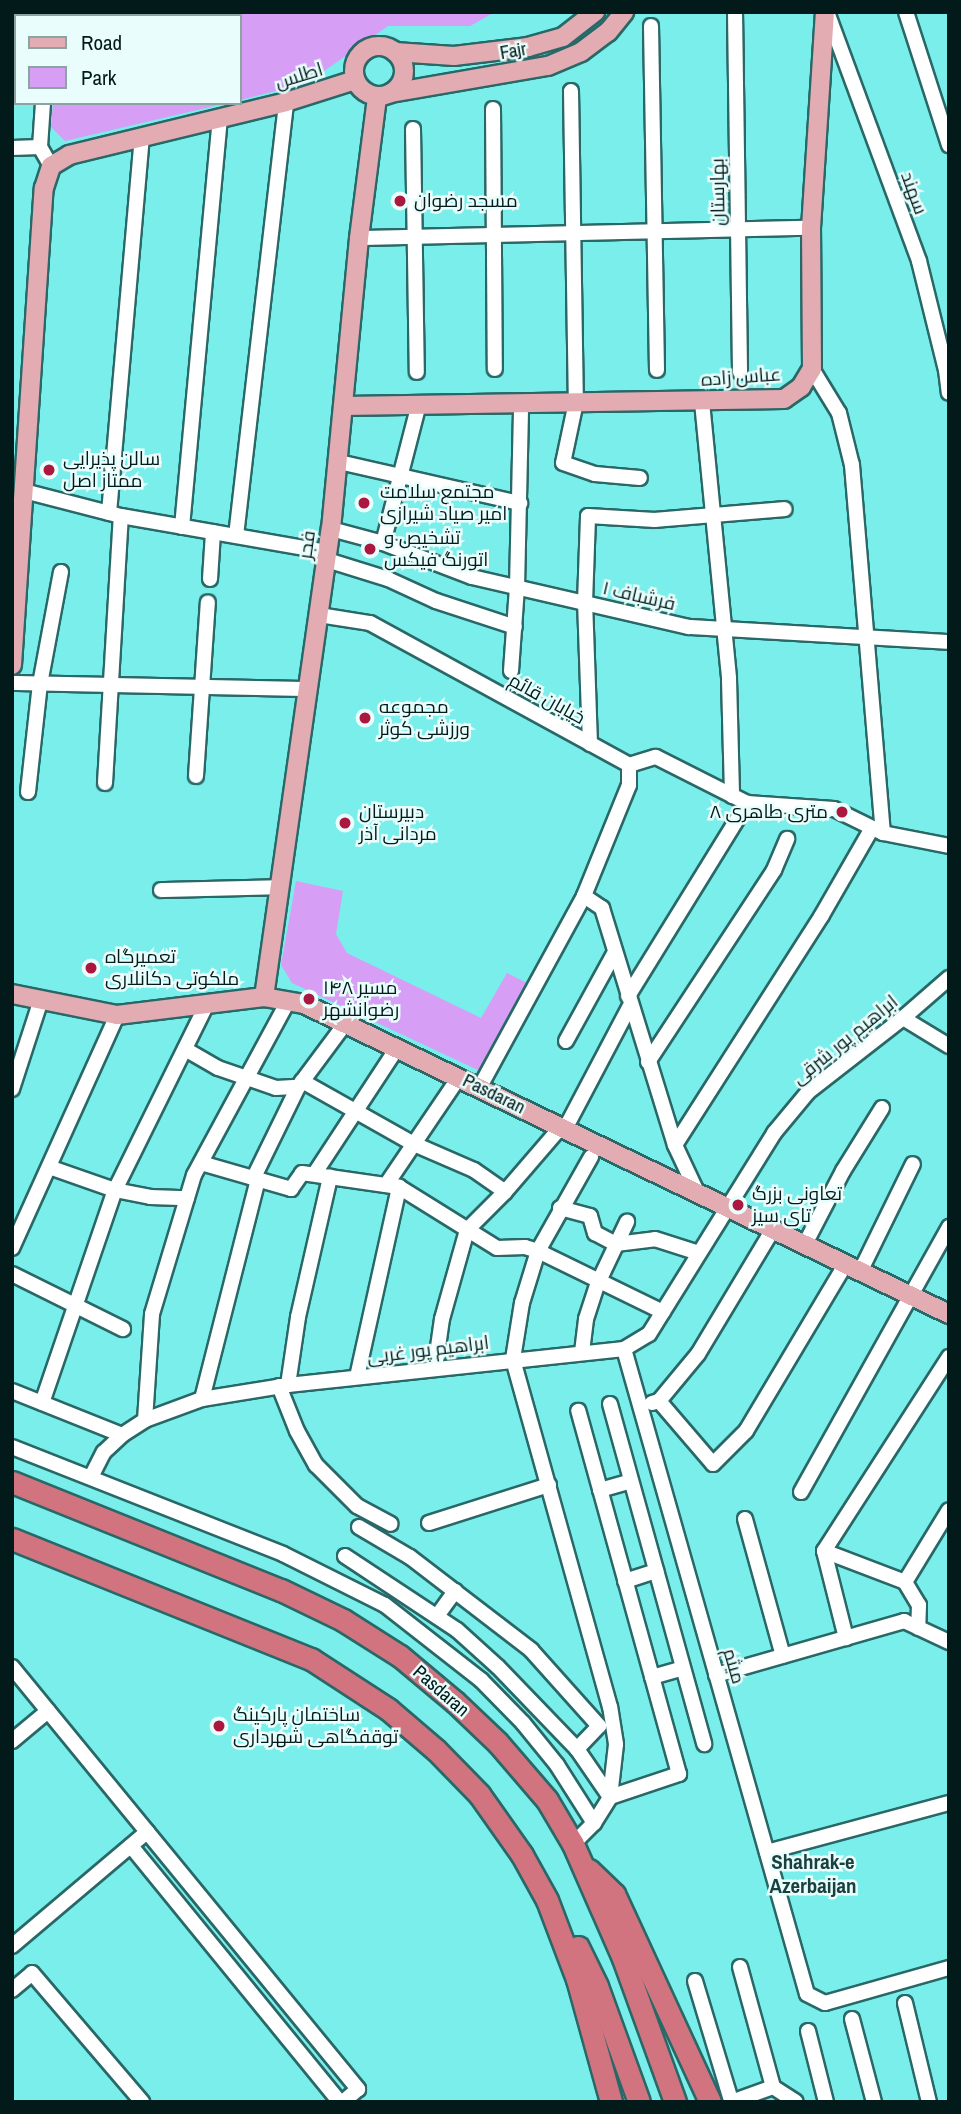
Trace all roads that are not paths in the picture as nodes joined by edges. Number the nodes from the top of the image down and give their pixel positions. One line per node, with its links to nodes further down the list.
1 (595, 12): 7 (main road, Fajr)
2 (624, 12): 10 (main road, Fajr)
3 (735, 12): 22 (street, بهارستان)
4 (826, 12): 21 (main road); 28 (street, سهند)
5 (906, 12): 17 (street)
6 (651, 26): 23 (street)
7 (395, 52): 8 (main road); 10 (main road)
8 (355, 80): 10 (main road); 11 (main road, اطلس)
9 (570, 91): 24 (street)
10 (384, 95): 27 (main road, فجر)
11 (286, 102): 14 (main road, اطلس); 52 (street)
12 (43, 105): 18 (street)
13 (493, 109): 25 (street)
14 (220, 119): 16 (main road, اطلس); 49 (street)
15 (413, 129): 26 (street)
16 (142, 138): 20 (main road, اطلس); 47 (street)
17 (949, 145)
18 (40, 146): 19 (street); 20 (street)
19 (12, 148)
20 (51, 166): 44 (main road)
21 (811, 228): 22 (street); 31 (main road)
22 (738, 231): 23 (street); 34 (street, بهارستان)
23 (655, 232): 24 (street); 32 (street)
24 (575, 234): 25 (street); 36 (street)
25 (496, 236): 26 (street); 30 (street)
26 (415, 237): 27 (street); 33 (street)
27 (359, 238): 39 (main road, فجر)
28 (932, 314): 29 (street); 35 (street, سهند)
29 (949, 317)
30 (495, 369)
31 (812, 369): 37 (main road, عباس زاده); 63 (street)
32 (657, 370)
33 (417, 372)
34 (740, 372)
35 (949, 393)
36 (576, 402): 37 (main road, عباس زاده); 38 (main road, عباس زاده); 43 (street)
37 (702, 402): 48 (street)
38 (419, 404): 39 (main road, عباس زاده); 42 (street)
39 (344, 405): 41 (main road, فجر)
40 (521, 413): 45 (street)
41 (339, 462): 42 (street); 50 (main road, فجر)
42 (401, 476): 45 (street); 53 (street)
43 (640, 478)
44 (20, 500): 47 (street); 65 (main road)
45 (520, 503): 57 (street)
46 (785, 509): 48 (street)
47 (115, 515): 49 (street); 69 (street)
48 (713, 516): 59 (street); 62 (street)
49 (182, 527): 51 (street)
50 (331, 529): 53 (street, فرشباف ۱); 54 (main road, فجر)
51 (213, 532): 52 (street); 56 (street)
52 (236, 536): 54 (street)
53 (383, 543): 57 (street, فرشباف ۱)
54 (327, 556): 60 (main road, فجر); 61 (street)
55 (61, 572): 68 (street)
56 (210, 579)
57 (517, 587): 59 (street, فرشباف ۱); 61 (street)
58 (208, 602): 70 (street)
59 (585, 603): 62 (street, فرشباف ۱); 72 (street)
60 (319, 615): 71 (main road, فجر); 72 (street, خیابان قائم)
61 (515, 627): 66 (street)
62 (724, 631): 63 (street, فرشباف ۱); 77 (street)
63 (866, 639): 64 (street, فرشباف ۱); 79 (street)
64 (949, 642)
65 (12, 665)
66 (512, 671)
67 (12, 683): 68 (street)
68 (40, 684): 69 (street); 76 (street)
69 (111, 685): 70 (street); 75 (street)
70 (202, 687): 71 (street); 74 (street)
71 (309, 689): 82 (main road, فجر)
72 (590, 744): 73 (street, خیابان قائم)
73 (629, 765): 77 (street); 84 (street)
74 (196, 776)
75 (105, 783)
76 (28, 792)
77 (732, 796): 78 (street)
78 (747, 803): 79 (street); 90 (street)
79 (878, 831): 81 (street); 110 (street)
80 (787, 839): 100 (street)
81 (949, 846)
82 (280, 887): 83 (street); 88 (main road, فجر)
83 (161, 890)
84 (584, 896): 85 (street); 104 (street)
85 (615, 953): 90 (street); 96 (street)
86 (949, 978): 94 (street, ابراهیم پور شرقی)
87 (12, 994): 89 (main road, Pasdaran)
88 (264, 997): 91 (main road, Pasdaran); 92 (main road, Pasdaran)
89 (41, 1000): 93 (main road, Pasdaran); 105 (street)
90 (629, 1000): 100 (street); 108 (street)
91 (288, 1001): 95 (main road, Pasdaran); 102 (street)
92 (206, 1006): 93 (main road, Pasdaran); 99 (street)
93 (117, 1015): 114 (street)
94 (903, 1018): 97 (street); 124 (street, ابراهیم پور شرقی)
95 (345, 1024): 98 (main road, Pasdaran); 103 (street)
96 (566, 1041)
97 (949, 1046)
98 (397, 1048): 101 (main road, Pasdaran); 107 (street)
99 (185, 1049): 102 (street); 119 (street)
100 (648, 1062): 110 (street)
101 (459, 1077): 104 (main road, Pasdaran); 109 (street)
102 (246, 1078): 103 (street); 112 (street)
103 (300, 1084): 107 (street); 117 (street)
104 (480, 1087): 108 (main road, Pasdaran)
105 (12, 1090)
106 (882, 1108): 130 (street)
107 (356, 1111): 109 (street); 115 (street)
108 (563, 1128): 120 (street); 121 (main road, Pasdaran)
109 (414, 1144): 118 (street); 120 (street)
110 (675, 1145): 121 (street)
111 (591, 1157): 123 (street)
112 (201, 1163): 117 (street); 122 (street)
113 (913, 1164): 134 (street)
114 (49, 1167): 119 (street); 131 (street)
115 (315, 1173): 116 (street); 117 (street)
116 (330, 1177): 118 (street); 148 (street)
117 (256, 1178): 150 (street)
118 (393, 1186): 127 (street); 147 (street)
119 (115, 1190): 122 (street); 138 (street)
120 (505, 1192): 127 (street)
121 (698, 1194): 124 (main road, Pasdaran)
122 (187, 1198): 156 (street)
123 (560, 1208): 129 (street); 132 (street)
124 (726, 1208): 128 (main road, Pasdaran); 133 (street)
125 (627, 1222): 129 (street)
126 (949, 1227): 137 (street)
127 (467, 1230): 132 (street); 146 (street)
128 (772, 1231): 130 (main road, Pasdaran); 151 (street)
129 (616, 1244): 133 (street); 136 (street)
130 (804, 1246): 134 (main road, Pasdaran)
131 (12, 1248)
132 (538, 1251): 136 (street); 145 (street)
133 (699, 1253): 139 (street)
134 (853, 1269): 137 (main road, Pasdaran); 151 (street)
135 (12, 1274): 138 (street)
136 (598, 1283): 139 (street); 143 (street)
137 (912, 1297): 140 (main road, Pasdaran); 164 (street)
138 (75, 1306): 141 (street); 152 (street)
139 (663, 1312): 142 (street)
140 (949, 1314)
141 (123, 1329)
142 (624, 1349): 143 (street, ابراهیم پور غربی); 154 (street, میثم)
143 (582, 1352): 145 (street, ابراهیم پور غربی)
144 (949, 1357): 171 (street)
145 (513, 1359): 146 (street, ابراهیم پور غربی); 162 (street)
146 (435, 1368): 147 (street, ابراهیم پور غربی)
147 (357, 1377): 148 (street, ابراهیم پور غربی)
148 (283, 1385): 150 (street, ابراهیم پور غربی); 168 (street)
149 (13, 1390): 152 (street)
150 (202, 1399): 156 (street, ابراهیم پور غربی)
151 (659, 1401): 154 (street)
152 (42, 1403): 157 (street)
153 (610, 1404): 160 (street)
154 (640, 1406): 184 (street, میثم)
155 (578, 1411): 163 (street)
156 (145, 1420): 157 (street, ابراهیم پور غربی)
157 (122, 1435): 159 (street, ابراهیم پور غربی)
158 (12, 1447): 159 (street)
159 (91, 1477): 192 (street)
160 (631, 1480): 163 (street); 173 (street)
161 (12, 1482): 194 (highway, Pasdaran)
162 (549, 1485): 167 (street); 190 (street)
163 (600, 1490): 174 (street)
164 (802, 1492)
165 (949, 1510): 175 (street)
166 (746, 1519): 181 (street)
167 (429, 1522)
168 (391, 1524)
169 (359, 1527): 176 (street)
170 (12, 1539): 198 (highway)
171 (824, 1551): 175 (street); 179 (street)
172 (345, 1556): 177 (street)
173 (656, 1571): 174 (street); 183 (street)
174 (625, 1581): 185 (street)
175 (905, 1582): 178 (street)
176 (455, 1591): 177 (street); 189 (street)
177 (437, 1616): 189 (street)
178 (918, 1628): 179 (street); 180 (street)
179 (846, 1638): 181 (street)
180 (949, 1642)
181 (783, 1656): 184 (street)
182 (12, 1667): 186 (street)
183 (683, 1668): 185 (street); 188 (street)
184 (716, 1675): 196 (street, میثم)
185 (652, 1677): 190 (street)
186 (48, 1711): 187 (street); 193 (street)
187 (12, 1741)
188 (704, 1744)
189 (577, 1749): 190 (street)
190 (610, 1797): 192 (street)
191 (949, 1803): 196 (street)
192 (594, 1823): 194 (street)
193 (148, 1832): 195 (street); 210 (street)
194 (573, 1843): 197 (highway, Pasdaran)
195 (131, 1846): 199 (street); 210 (street)
196 (767, 1852): 201 (street, میثم)
197 (583, 1864): 208 (highway); 213 (highway); 214 (highway, Pasdaran)
198 (537, 1883): 211 (highway); 212 (highway)
199 (12, 1946)
200 (740, 1967): 207 (street)
201 (949, 1968)
202 (695, 1981): 208 (street)
203 (12, 1990): 209 (street)
204 (905, 2003): 218 (street)
205 (852, 2019): 217 (street)
206 (808, 2031): 216 (street)
207 (773, 2087): 208 (street); 215 (street)
208 (719, 2101)
209 (142, 2102)
210 (341, 2102)
211 (611, 2102)
212 (639, 2102)
213 (659, 2102)
214 (675, 2102)
215 (796, 2102)
216 (826, 2102)
217 (874, 2102)
218 (929, 2102)

